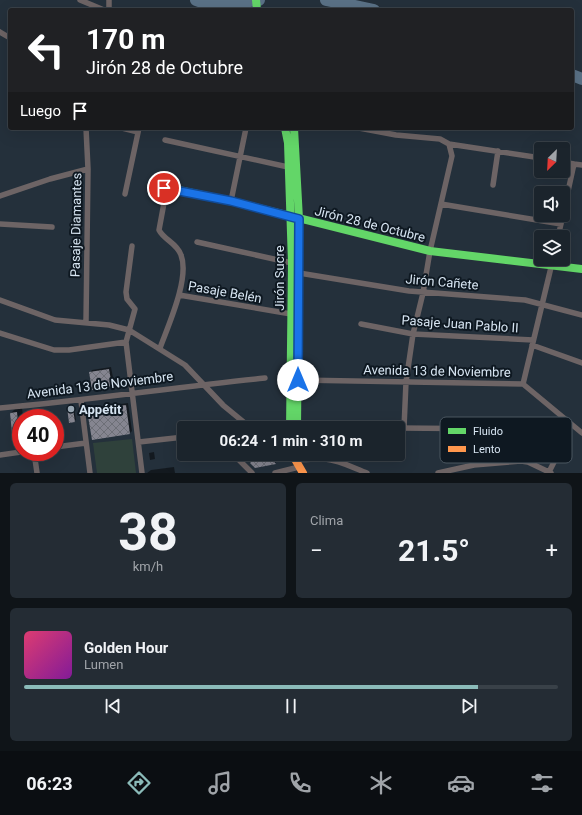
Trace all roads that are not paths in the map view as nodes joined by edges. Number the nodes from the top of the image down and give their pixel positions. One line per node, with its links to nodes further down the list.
1 (80, 0): 2 (street)
2 (99, 8)
3 (86, 130): 18 (street, Pasaje Diamantes)
4 (139, 130): 23 (street)
5 (246, 130): 12 (street)
6 (285, 130): 17 (street, Jirón Sucre)
7 (294, 130): 28 (street, Jirón Sucre)
8 (371, 130): 10 (street)
9 (166, 140): 12 (street)
10 (449, 144): 11 (street); 26 (street)
11 (498, 152): 13 (street); 20 (street)
12 (241, 156): 17 (street); 25 (street)
13 (534, 157)
14 (570, 163): 15 (street)
15 (574, 164): 16 (street); 21 (street)
16 (582, 164)
17 (288, 167): 27 (street, Jirón Sucre)
18 (88, 169): 24 (street); 48 (street, Pasaje Diamantes)
19 (154, 185): 22 (street, Jirón 28 de Octubre)
20 (493, 185)
21 (569, 186)
22 (174, 190): 25 (street, Jirón 28 de Octubre); 43 (street)
23 (125, 194)
24 (0, 196)
25 (231, 201): 27 (street, Jirón 28 de Octubre)
26 (441, 204): 30 (street); 35 (street)
27 (291, 217): 28 (street, Jirón 28 de Octubre); 37 (street, Jirón Sucre)
28 (299, 219): 35 (street, Jirón 28 de Octubre); 41 (street, Jirón Sucre)
29 (0, 224): 31 (street)
30 (561, 224): 32 (street)
31 (52, 227)
32 (560, 230)
33 (197, 242): 37 (street)
34 (132, 246): 50 (street)
35 (430, 251): 36 (street, Jirón 28 de Octubre); 42 (street)
36 (534, 260)
37 (292, 263): 46 (street, Jirón Sucre)
38 (551, 266): 45 (street)
39 (569, 266): 40 (street, Jirón 28 de Octubre)
40 (582, 269)
41 (299, 273): 42 (street, Jirón Cañete); 58 (street, Jirón Sucre)
42 (423, 293): 45 (street, Jirón Cañete); 52 (street)
43 (180, 295): 46 (street, Pasaje Belén); 55 (street)
44 (0, 300): 48 (street)
45 (542, 303): 47 (street, Jirón Cañete); 54 (street)
46 (291, 314): 67 (street, Jirón Sucre)
47 (582, 315)
48 (86, 322): 50 (street)
49 (361, 324): 52 (street, Pasaje Juan Pablo II)
50 (129, 330): 53 (street); 55 (street)
51 (0, 334): 53 (street)
52 (414, 334): 54 (street, Pasaje Juan Pablo II); 59 (street)
53 (126, 342): 62 (street)
54 (533, 343): 56 (street, Pasaje Juan Pablo II); 61 (street)
55 (160, 348): 60 (street)
56 (582, 363)
57 (265, 378): 60 (street, Avenida 13 de Noviembre)
58 (298, 380): 59 (street, Avenida 13 de Noviembre); 68 (street, Jirón Sucre)
59 (406, 382): 61 (street, Avenida 13 de Noviembre); 69 (street)
60 (203, 384): 62 (street, Avenida 13 de Noviembre); 66 (street)
61 (523, 384): 65 (street, Avenida 13 de Noviembre)
62 (134, 394): 63 (street, Avenida 13 de Noviembre); 75 (street)
63 (81, 401): 64 (street, Avenida 13 de Noviembre); 76 (street)
64 (0, 408)
65 (561, 417)
66 (242, 421)
67 (295, 421)
68 (295, 421)
69 (402, 421)
70 (572, 425): 73 (street, Avenida 13 de Noviembre)
71 (405, 428): 72 (street)
72 (440, 428)
73 (582, 432)
74 (177, 439): 75 (street)
75 (139, 442): 88 (street)
76 (86, 443): 77 (street); 87 (street)
77 (64, 446)
78 (12, 453): 79 (street)
79 (0, 455)
80 (35, 461): 86 (street)
81 (240, 461): 89 (street)
82 (297, 462): 90 (street); 91 (street)
83 (498, 463): 92 (street)
84 (530, 463): 85 (street)
85 (550, 472)
86 (37, 473)
87 (90, 473)
88 (142, 473)
89 (252, 473)
90 (275, 473)
91 (367, 473)
92 (438, 473)

